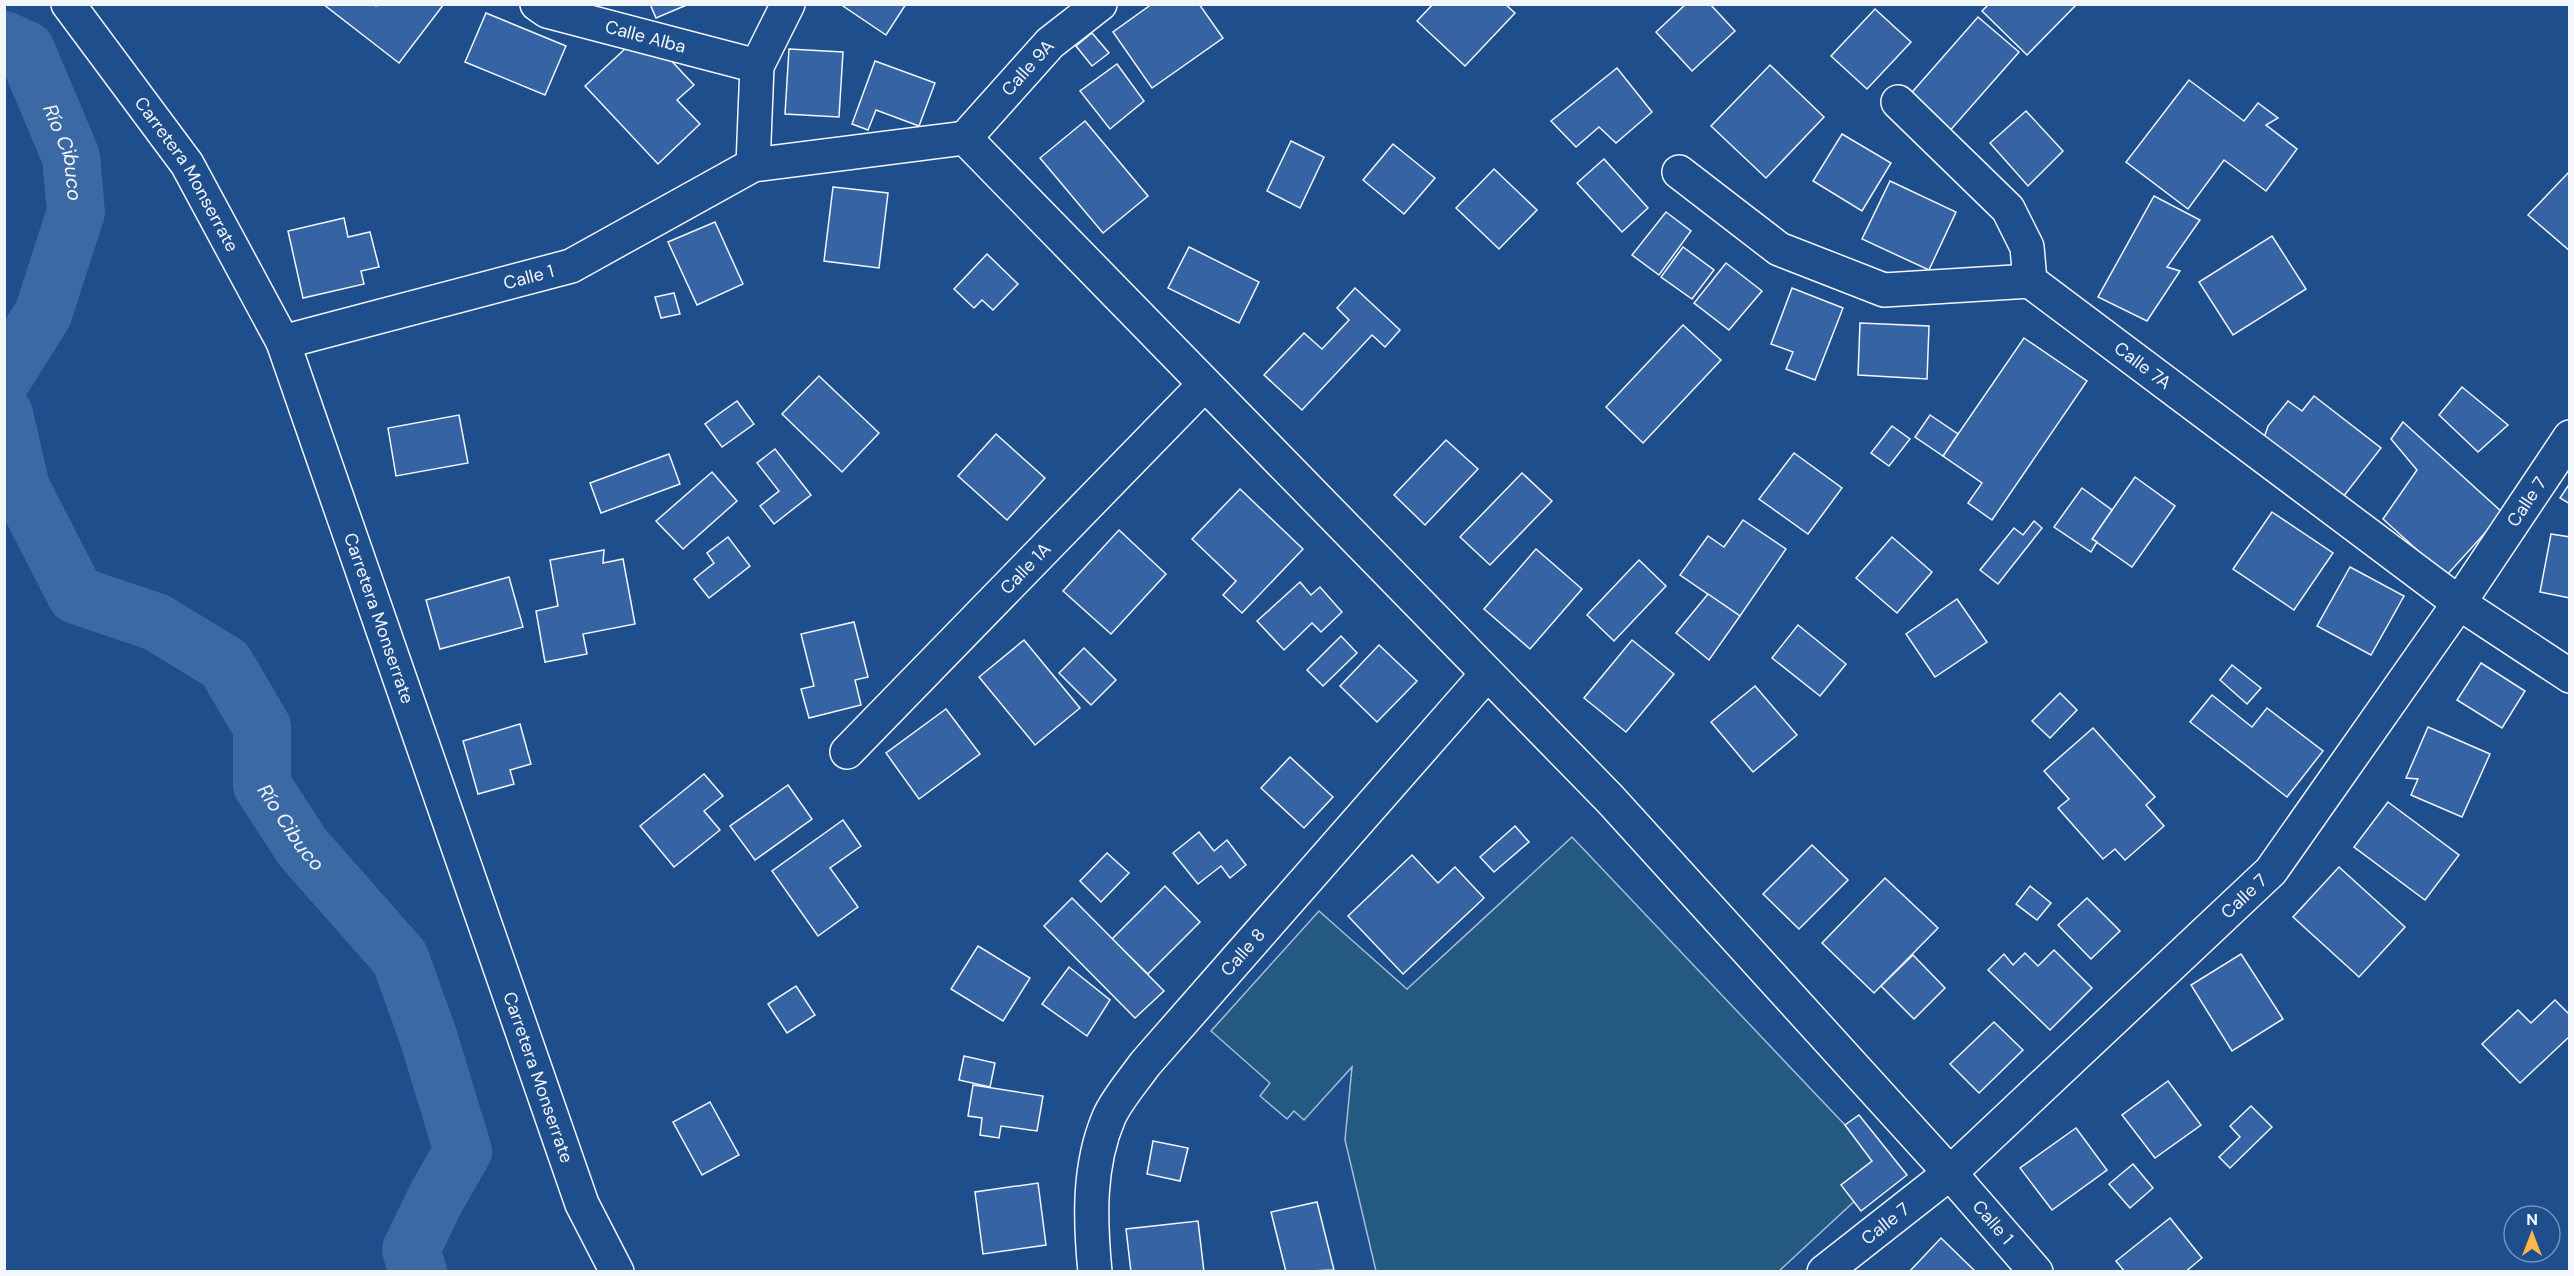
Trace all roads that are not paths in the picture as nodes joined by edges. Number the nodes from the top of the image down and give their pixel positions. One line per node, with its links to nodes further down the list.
1 (68, 4): 11 (street, Carretera Monserrate)
2 (537, 4): 5 (street, Calle Alba)
3 (788, 4): 5 (street)
4 (1100, 4): 7 (street, Calle 9A)
5 (757, 66): 8 (street)
6 (1898, 102): 10 (street)
7 (965, 138): 8 (street); 12 (street, Calle 1)
8 (753, 165): 11 (street, Calle 1)
9 (1679, 172): 10 (street)
10 (2030, 281): 14 (street, Calle 7A)
11 (283, 342): 19 (street, Carretera Monserrate)
12 (1204, 385): 15 (street, Calle 1); 17 (street, Calle 1A)
13 (2570, 437): 14 (street, Calle 7)
14 (2459, 603): 16 (street, Calle 7A); 18 (street, Calle 7)
15 (1487, 674): 18 (street, Calle 1); 20 (street, Calle 8)
16 (2570, 675)
17 (847, 752)
18 (1950, 1173): 21 (street, Calle 7); 22 (street, Calle 1)
19 (617, 1272)
20 (1095, 1272)
21 (1824, 1272)
22 (2036, 1272)

